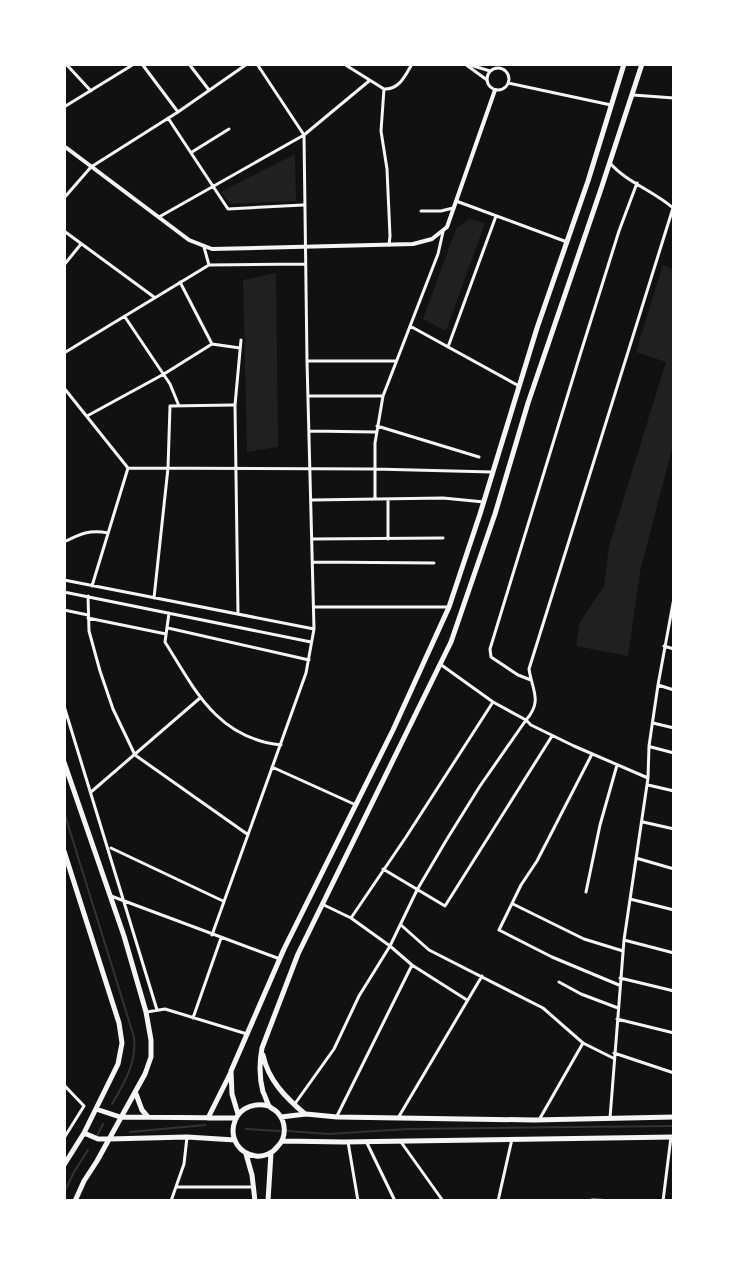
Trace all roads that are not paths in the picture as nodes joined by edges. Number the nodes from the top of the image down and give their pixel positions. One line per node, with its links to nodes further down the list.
1 (66, 64): 20 (street)
2 (134, 64): 20 (street)
3 (142, 64): 25 (street)
4 (189, 64): 18 (street)
5 (247, 64): 18 (street)
6 (257, 64): 28 (street)
7 (344, 64): 15 (street)
8 (412, 64): 17 (street)
9 (466, 64): 13 (street); 14 (street)
10 (623, 64): 23 (main road)
11 (642, 64): 21 (main road)
12 (499, 66): 13 (street); 16 (street)
13 (490, 71): 14 (street)
14 (487, 80): 19 (street)
15 (369, 81): 17 (street); 28 (street)
16 (508, 83): 19 (street); 23 (street)
17 (384, 89): 47 (street)
18 (209, 90): 25 (street)
19 (495, 90): 36 (street)
20 (91, 91): 24 (street)
21 (633, 95): 22 (street); 31 (main road)
22 (674, 98)
23 (611, 105): 45 (main road)
24 (64, 107)
25 (178, 112): 26 (street)
26 (168, 118): 30 (street); 32 (street)
27 (229, 129): 30 (street)
28 (304, 135): 34 (street); 37 (street)
29 (64, 146): 32 (street)
30 (191, 153): 34 (street)
31 (610, 163): 33 (street); 112 (main road)
32 (91, 167): 35 (street); 42 (street)
33 (637, 183): 38 (street); 113 (street)
34 (213, 186): 37 (street); 42 (street)
35 (64, 198)
36 (456, 201): 39 (street); 41 (street)
37 (305, 205): 49 (street)
38 (674, 207): 113 (street)
39 (454, 208): 40 (street); 44 (street)
40 (421, 211)
41 (496, 216): 45 (street); 59 (street)
42 (159, 217): 48 (street)
43 (64, 231): 46 (street)
44 (443, 232): 47 (street); 56 (street)
45 (567, 242): 65 (main road)
46 (81, 244): 50 (street); 54 (street)
47 (389, 245): 49 (street)
48 (204, 247): 49 (street); 52 (street)
49 (305, 248): 51 (street)
50 (65, 263)
51 (305, 264): 52 (street); 62 (street)
52 (209, 265): 53 (street)
53 (180, 282): 54 (street); 58 (street)
54 (154, 297): 55 (street)
55 (125, 315): 61 (street); 64 (street)
56 (410, 326): 59 (street); 63 (street)
57 (241, 340): 60 (street)
58 (212, 344): 60 (street); 64 (street)
59 (448, 347): 65 (street)
60 (240, 348): 69 (street)
61 (64, 353)
62 (307, 361): 63 (street); 67 (street)
63 (396, 361): 68 (street)
64 (164, 374): 70 (street); 71 (street)
65 (519, 386): 81 (main road)
66 (64, 388): 71 (street)
67 (308, 396): 68 (street); 73 (street)
68 (383, 396): 72 (street)
69 (235, 405): 70 (street); 78 (street)
70 (179, 406): 77 (street)
71 (87, 416): 76 (street)
72 (377, 426): 74 (street); 75 (street)
73 (309, 431): 74 (street); 80 (street)
74 (376, 432): 79 (street)
75 (479, 457)
76 (128, 468): 77 (street); 86 (street)
77 (168, 468): 78 (street); 97 (street)
78 (235, 469): 80 (street); 103 (street)
79 (374, 469): 80 (street); 81 (street); 82 (street)
80 (310, 470): 84 (street)
81 (493, 472): 85 (main road)
82 (375, 499): 83 (street); 84 (street)
83 (388, 499): 85 (street); 89 (street)
84 (311, 500): 88 (street)
85 (484, 502): 100 (main road)
86 (108, 533): 90 (street); 94 (street)
87 (443, 538): 89 (street)
88 (312, 539): 89 (street); 91 (street)
89 (388, 539)
90 (64, 542)
91 (313, 562): 92 (street); 99 (street)
92 (434, 563)
93 (64, 580): 94 (street)
94 (92, 586): 97 (street)
95 (64, 592): 96 (street)
96 (88, 596): 102 (street); 104 (street)
97 (154, 598): 103 (street)
98 (674, 601): 109 (street)
99 (314, 607): 100 (street); 106 (street)
100 (449, 607): 135 (main road)
101 (64, 610): 104 (street)
102 (169, 612): 105 (street); 108 (street)
103 (238, 614): 106 (street)
104 (88, 617): 107 (street); 127 (street)
105 (167, 627): 107 (street); 111 (street)
106 (314, 629): 108 (street)
107 (166, 634): 116 (street)
108 (313, 642): 111 (street)
109 (664, 646): 110 (street); 114 (street)
110 (674, 649)
111 (309, 660): 123 (street)
112 (440, 664): 117 (street); 151 (main road)
113 (531, 680): 119 (street)
114 (658, 685): 115 (street); 120 (street)
115 (674, 690)
116 (200, 698): 123 (street); 127 (street)
117 (493, 702): 119 (street); 142 (street)
118 (64, 706): 134 (street)
119 (526, 720): 122 (street); 144 (street)
120 (653, 723): 121 (street); 124 (street)
121 (674, 728)
122 (552, 736): 126 (street); 144 (street)
123 (281, 745): 130 (street)
124 (649, 746): 125 (street); 131 (street)
125 (674, 753)
126 (592, 754): 129 (street); 150 (street)
127 (135, 755): 134 (street); 138 (street)
128 (64, 762): 146 (main road)
129 (617, 765): 131 (street); 145 (street)
130 (272, 767): 135 (street); 138 (street)
131 (648, 778): 132 (street)
132 (648, 785): 133 (street); 136 (street)
133 (674, 791)
134 (91, 792): 139 (street)
135 (356, 805): 161 (main road)
136 (642, 822): 137 (street); 141 (street)
137 (674, 829)
138 (247, 834): 148 (street)
139 (109, 847): 148 (street); 149 (street)
140 (64, 851): 186 (main road)
141 (636, 858): 143 (street); 147 (street)
142 (383, 869): 144 (street); 153 (street)
143 (674, 869)
144 (417, 890): 154 (street)
145 (586, 892)
146 (111, 896): 149 (street); 171 (main road)
147 (630, 899): 152 (street); 157 (street)
148 (223, 901): 155 (street)
149 (125, 903): 155 (street); 170 (street)
150 (512, 903): 159 (street); 166 (street)
151 (322, 905): 153 (street); 177 (main road)
152 (674, 910)
153 (351, 918): 158 (street)
154 (401, 925): 158 (street); 163 (street)
155 (212, 935): 156 (street)
156 (221, 938): 161 (street); 172 (street)
157 (624, 940): 159 (street); 160 (street)
158 (390, 946): 162 (street); 184 (street)
159 (623, 951): 164 (street)
160 (674, 953)
161 (280, 959): 175 (main road)
162 (412, 965): 168 (street); 191 (street)
163 (482, 976): 168 (street); 176 (street)
164 (620, 978): 166 (street); 167 (street)
165 (559, 982): 169 (street)
166 (619, 985): 169 (street)
167 (674, 991)
168 (467, 1000): 195 (street)
169 (618, 1008): 173 (street)
170 (157, 1010): 171 (street); 172 (street)
171 (146, 1012): 183 (main road)
172 (193, 1018): 175 (street)
173 (617, 1019): 174 (street); 178 (street)
174 (674, 1033)
175 (247, 1034): 180 (main road)
176 (583, 1043): 179 (street); 197 (street)
177 (262, 1048): 184 (main road); 185 (main road)
178 (614, 1053): 179 (street); 181 (street)
179 (614, 1059): 196 (street)
180 (231, 1071): 188 (main road); 194 (main road)
181 (674, 1073)
182 (64, 1085): 201 (street)
183 (135, 1093): 189 (main road); 193 (main road)
184 (294, 1105): 187 (main road)
185 (269, 1106): 188 (main road); 190 (main road)
186 (96, 1109): 189 (main road); 198 (main road)
187 (306, 1114): 190 (main road); 191 (main road)
188 (237, 1116): 194 (main road); 204 (main road)
189 (120, 1117): 193 (main road); 202 (main road)
190 (281, 1117): 206 (main road)
191 (337, 1117): 195 (main road)
192 (674, 1117): 196 (main road)
193 (149, 1118): 194 (main road)
194 (208, 1118)
195 (397, 1118): 197 (main road)
196 (610, 1118): 197 (main road)
197 (539, 1120)
198 (84, 1133): 202 (main road); 211 (main road)
199 (187, 1137): 202 (main road); 204 (main road); 212 (street)
200 (672, 1137): 203 (main road); 224 (street)
201 (64, 1138)
202 (109, 1139): 215 (main road)
203 (512, 1139): 205 (main road); 222 (street)
204 (235, 1140): 209 (main road)
205 (399, 1140): 207 (main road); 221 (street)
206 (282, 1141): 208 (main road); 210 (main road)
207 (366, 1141): 208 (main road); 220 (street)
208 (348, 1142): 219 (street)
209 (246, 1153): 210 (main road); 213 (main road)
210 (271, 1153): 218 (main road)
211 (64, 1165)
212 (177, 1187): 213 (street); 216 (street)
213 (253, 1187): 217 (main road)
214 (592, 1200): 223 (street)
215 (75, 1201)
216 (171, 1201)
217 (255, 1201)
218 (268, 1201)
219 (358, 1201)
220 (395, 1201)
221 (443, 1201)
222 (498, 1201)
223 (617, 1201)
224 (663, 1201)

